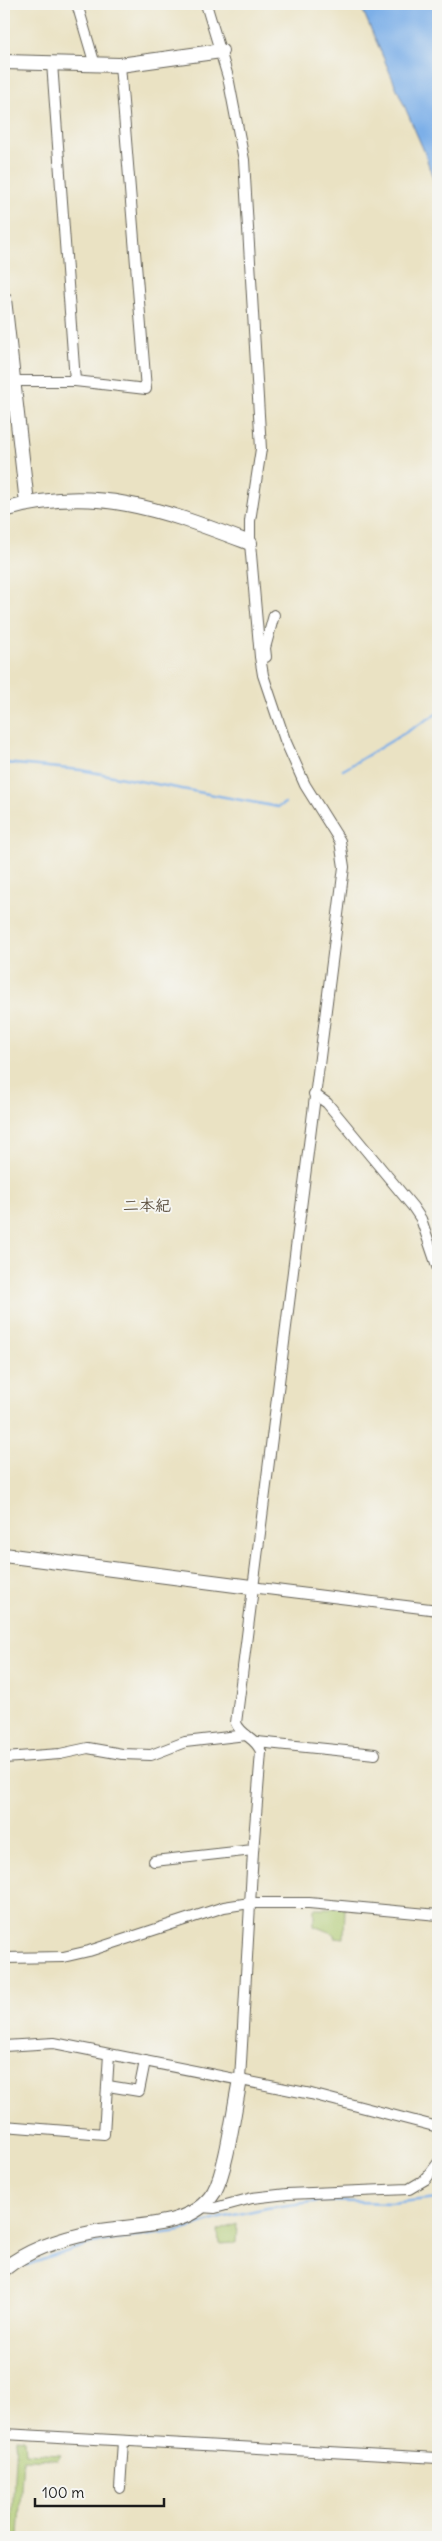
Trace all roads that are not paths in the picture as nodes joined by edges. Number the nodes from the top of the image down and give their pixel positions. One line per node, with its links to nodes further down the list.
1 (77, 4): 7 (street)
2 (206, 4): 3 (street)
3 (221, 51): 6 (street); 13 (street)
4 (4, 62): 5 (street)
5 (52, 63): 7 (street); 9 (street)
6 (120, 65): 7 (street); 9 (street)
7 (95, 66)
8 (4, 299): 10 (street)
9 (76, 381): 10 (street)
10 (14, 382): 11 (street)
11 (27, 503): 12 (street); 13 (street)
12 (4, 510)
13 (250, 544): 15 (street)
14 (274, 615): 15 (street)
15 (270, 696): 16 (street)
16 (314, 1094): 17 (street); 19 (street)
17 (438, 1269)
18 (4, 1555): 19 (street)
19 (252, 1587): 20 (street); 21 (street)
20 (438, 1610)
21 (246, 1734): 22 (street); 24 (street)
22 (257, 1742): 23 (street); 25 (street)
23 (376, 1754)
24 (4, 1758)
25 (253, 1850): 26 (street); 27 (street)
26 (154, 1861)
27 (250, 1903): 28 (street); 29 (street); 33 (street)
28 (438, 1915)
29 (4, 1958)
30 (4, 2046): 31 (street)
31 (109, 2054): 32 (street); 34 (street)
32 (145, 2062): 33 (street); 34 (street)
33 (240, 2080): 36 (street); 38 (street)
34 (108, 2086): 35 (street)
35 (4, 2126)
36 (438, 2127)
37 (438, 2163): 38 (street)
38 (200, 2207): 39 (street)
39 (4, 2269)
40 (4, 2434): 41 (street)
41 (122, 2441): 42 (street); 43 (street)
42 (438, 2458)
43 (120, 2488)

